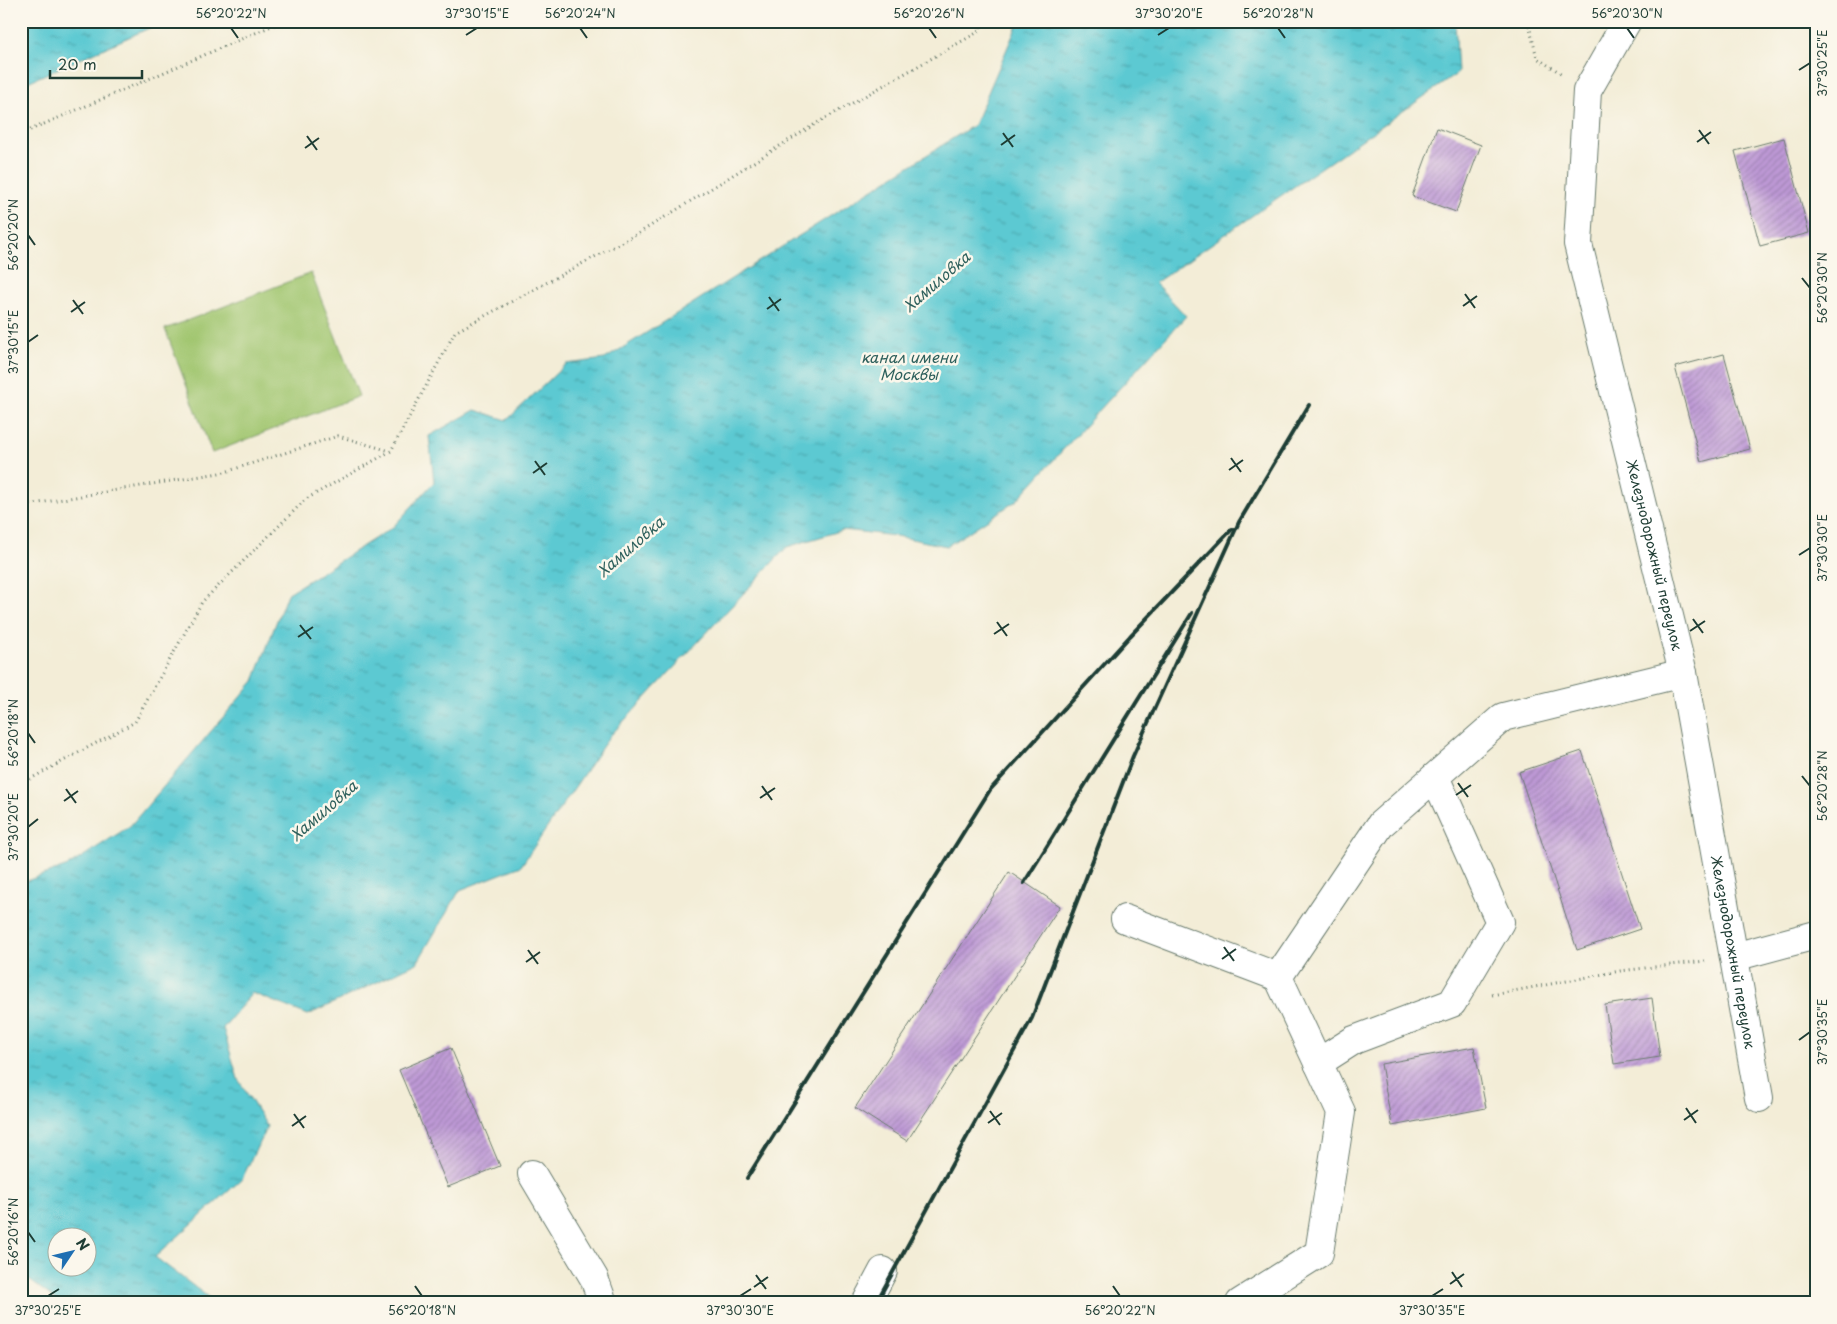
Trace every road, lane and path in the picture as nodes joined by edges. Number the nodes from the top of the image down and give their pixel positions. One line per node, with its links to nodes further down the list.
1 (283, 21): 6 (path)
2 (982, 21): 7 (path)
3 (1528, 21): 5 (path)
4 (1627, 21): 5 (street, Железнодорожный переулок)
5 (1587, 91): 9 (street, Железнодорожный переулок)
6 (21, 134)
7 (391, 451): 8 (path); 11 (path)
8 (21, 506)
9 (1684, 673): 10 (street); 14 (street, Железнодорожный переулок)
10 (1435, 777): 15 (street); 16 (street)
11 (21, 784)
12 (1125, 918): 15 (street)
13 (1816, 935): 14 (street)
14 (1734, 957): 16 (path); 18 (street, Железнодорожный переулок)
15 (1278, 977): 17 (street)
16 (1452, 1003): 17 (street)
17 (1318, 1063): 23 (street)
18 (1759, 1098)
19 (532, 1174): 21 (street)
20 (883, 1271): 22 (street)
21 (603, 1303)
22 (866, 1303)
23 (1240, 1303)

